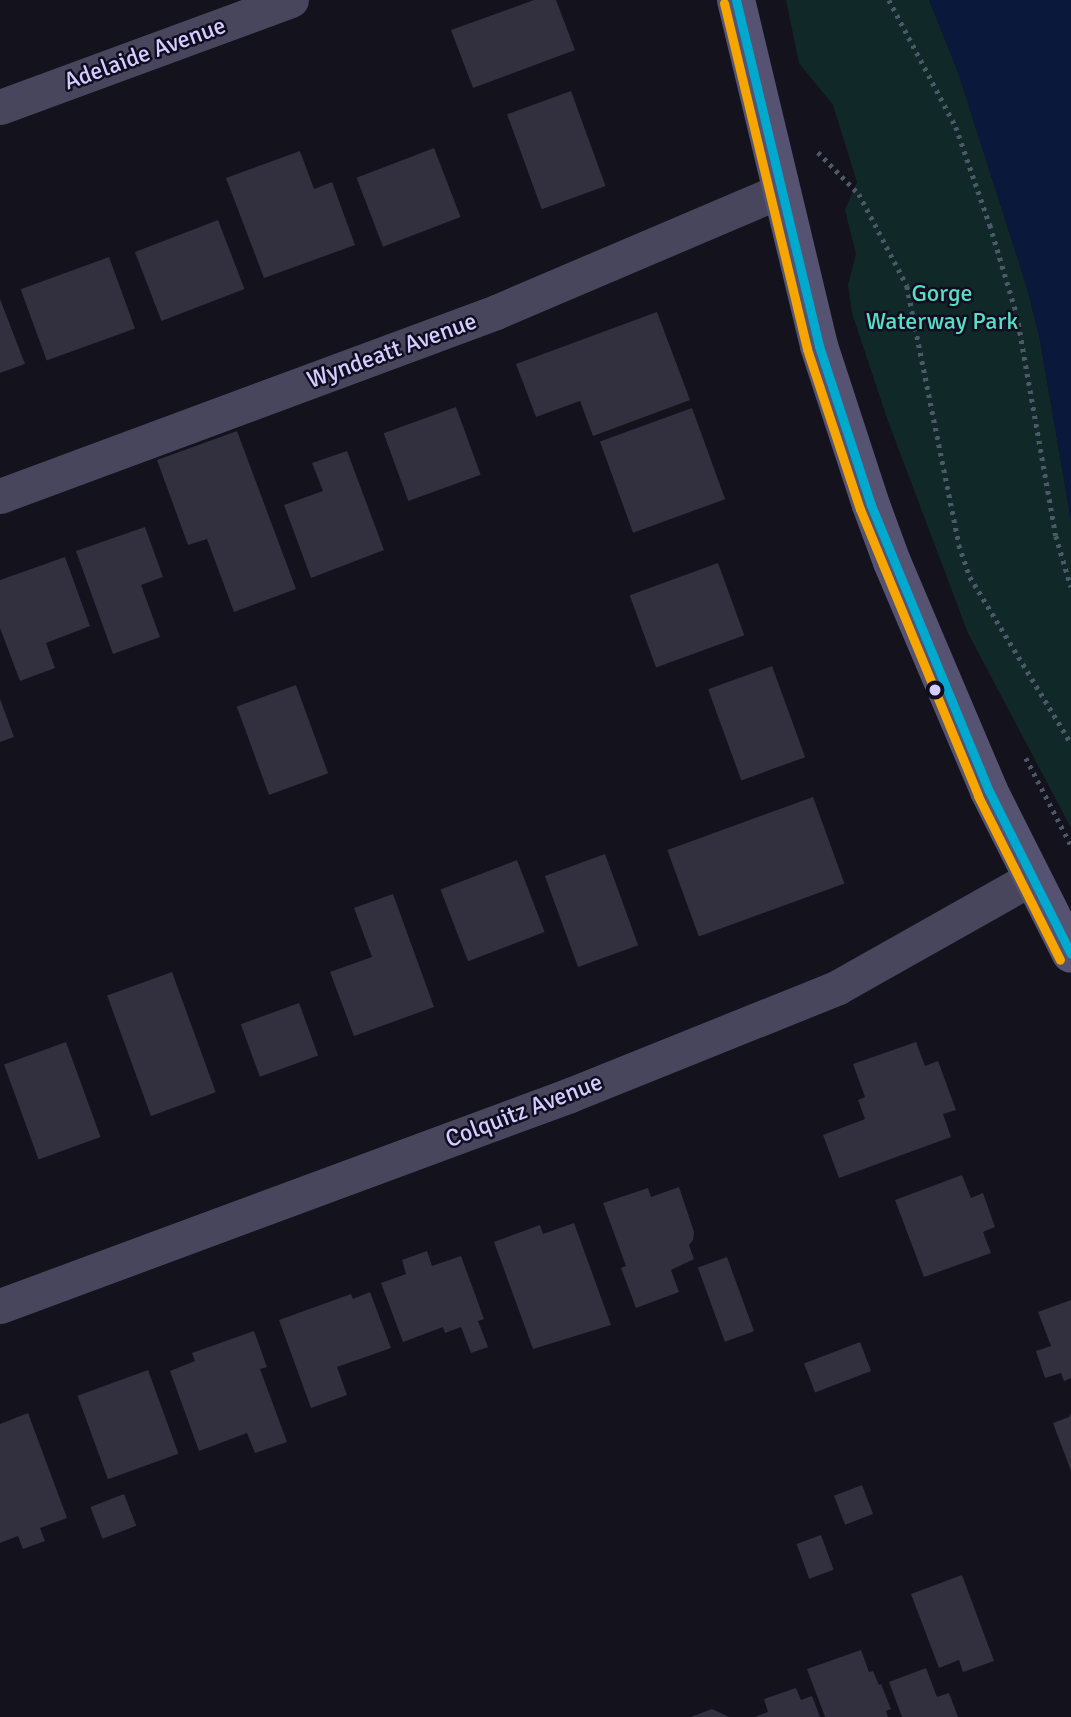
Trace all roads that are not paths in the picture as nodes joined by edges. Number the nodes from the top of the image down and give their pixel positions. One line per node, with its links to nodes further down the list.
1 (291, 0): 3 (street, Adelaide Avenue)
2 (736, 0): 4 (main road)
3 (0, 107)
4 (779, 191): 5 (street, Wyndeatt Avenue); 6 (main road)
5 (0, 496)
6 (1030, 879): 7 (main road); 8 (street, Colquitz Avenue)
7 (1071, 954)
8 (0, 1306)

